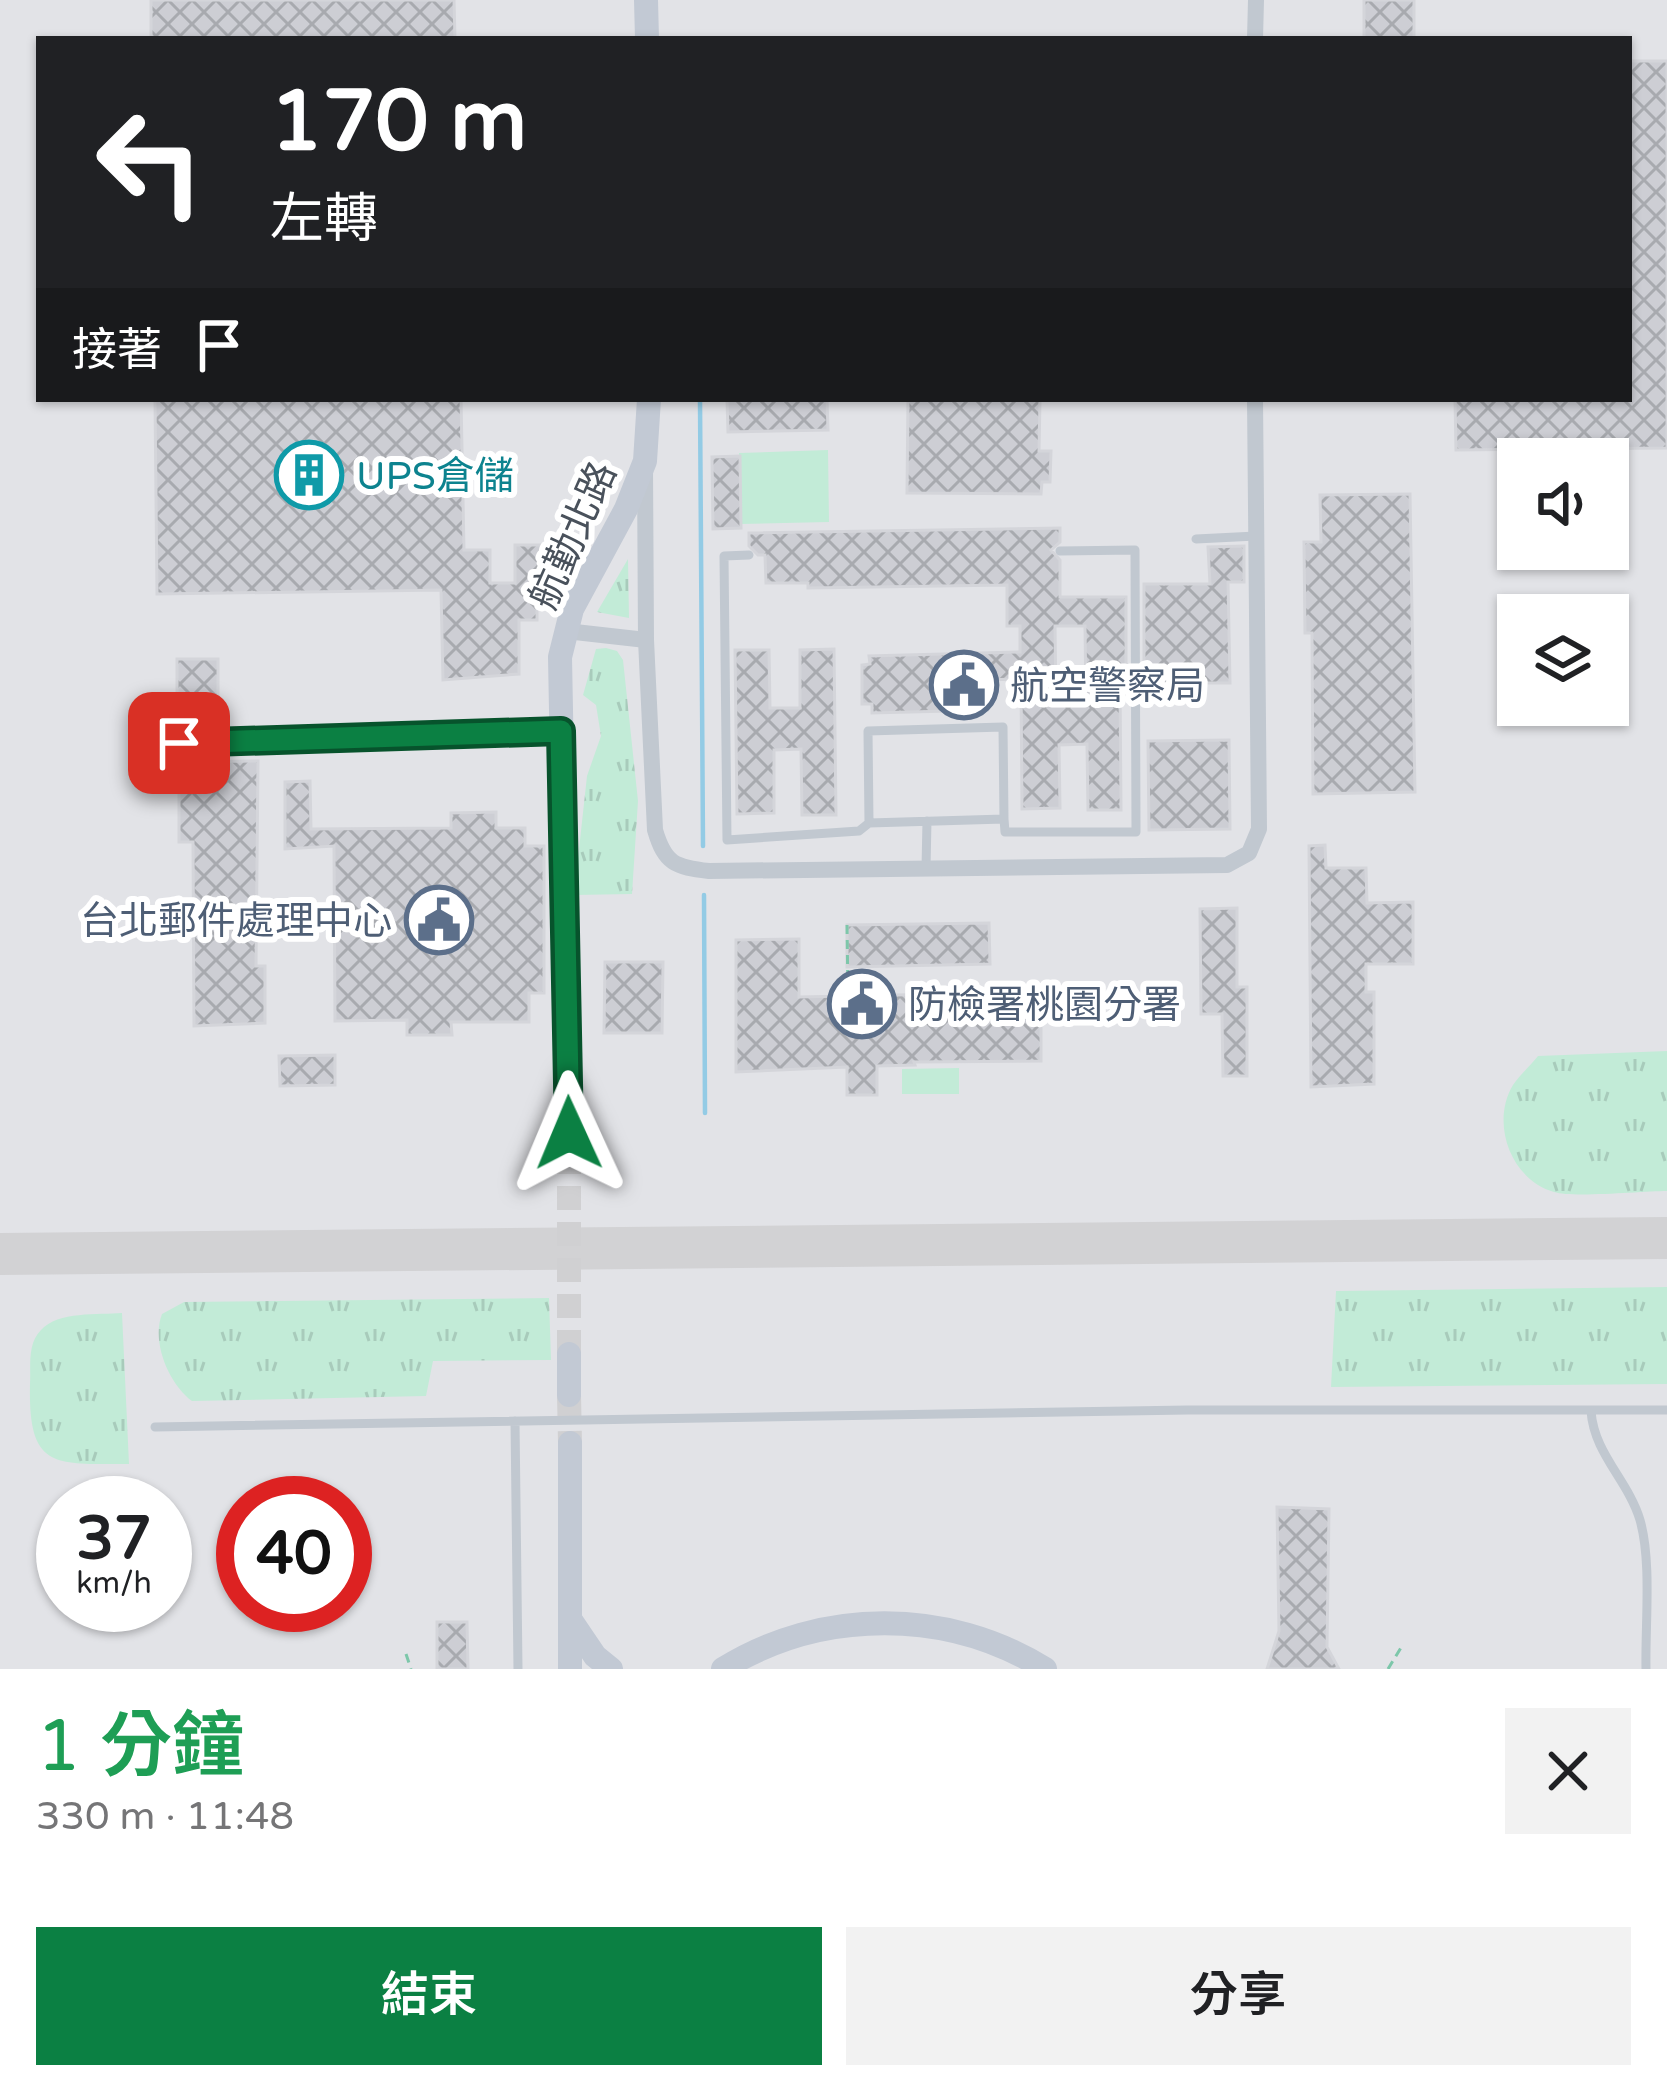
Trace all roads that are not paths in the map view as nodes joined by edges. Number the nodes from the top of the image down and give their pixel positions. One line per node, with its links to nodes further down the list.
1 (646, 0): 3 (street)
2 (1256, 0): 4 (street)
3 (647, 36)
4 (1255, 36)
5 (649, 402): 7 (street, 航勤北路)
6 (1255, 402): 8 (street)
7 (645, 461): 12 (street, 航勤北路); 13 (street)
8 (1256, 536): 9 (lane); 19 (street)
9 (1196, 539)
10 (1060, 551): 16 (lane)
11 (749, 556): 18 (lane)
12 (566, 631): 13 (street); 14 (street, 航勤北路)
13 (646, 640): 19 (street)
14 (561, 731): 15 (lane); 20 (street, 航勤北路)
15 (142, 744)
16 (1004, 819): 17 (lane); 18 (lane)
17 (927, 820): 18 (lane); 19 (lane)
18 (868, 823)
19 (926, 868)
20 (569, 1133)
21 (569, 1354): 22 (street)
22 (569, 1395)
23 (1667, 1410): 24 (lane)
24 (1591, 1411): 25 (lane); 34 (lane)
25 (515, 1421): 26 (lane); 29 (lane)
26 (155, 1427)
27 (570, 1443): 28 (street)
28 (570, 1620): 30 (street); 31 (street)
29 (518, 1669)
30 (569, 1669)
31 (611, 1669)
32 (723, 1669): 33 (street)
33 (1045, 1669)
34 (1646, 1669)

